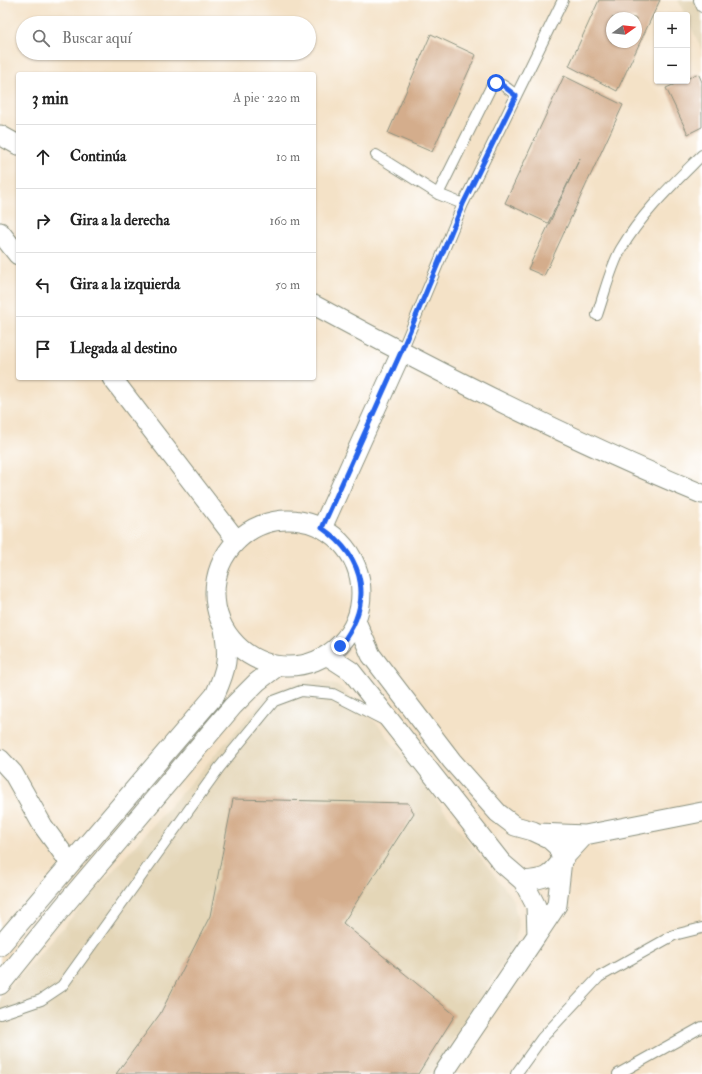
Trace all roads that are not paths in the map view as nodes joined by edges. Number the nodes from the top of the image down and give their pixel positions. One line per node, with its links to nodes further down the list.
1 (563, 0): 4 (lane)
2 (699, 0): 3 (lane)
3 (702, 7)
4 (516, 96): 9 (lane); 10 (lane)
5 (0, 135): 6 (street)
6 (16, 144)
7 (376, 156): 9 (lane)
8 (702, 156): 14 (lane)
9 (438, 194): 10 (lane)
10 (463, 204): 15 (lane)
11 (0, 232): 12 (street)
12 (16, 252)
13 (316, 306): 15 (street)
14 (597, 315)
15 (401, 352): 17 (street); 18 (street)
16 (114, 380): 19 (street)
17 (702, 494)
18 (322, 528): 19 (street); 20 (street)
19 (237, 541): 21 (street)
20 (356, 621): 22 (street); 27 (street)
21 (223, 626): 23 (street); 30 (street)
22 (328, 656): 23 (street); 24 (street)
23 (278, 666): 35 (street)
24 (394, 726): 31 (street); 36 (lane)
25 (0, 759): 30 (street)
26 (702, 812): 28 (street)
27 (538, 833): 28 (street); 29 (street)
28 (585, 835): 29 (street)
29 (562, 860): 31 (street); 33 (street)
30 (70, 863): 34 (street)
31 (523, 881): 33 (street)
32 (702, 928): 39 (lane)
33 (537, 934): 38 (street)
34 (0, 946)
35 (0, 986)
36 (0, 1014)
37 (702, 1027): 40 (lane)
38 (444, 1074)
39 (516, 1074)
40 (618, 1074)

